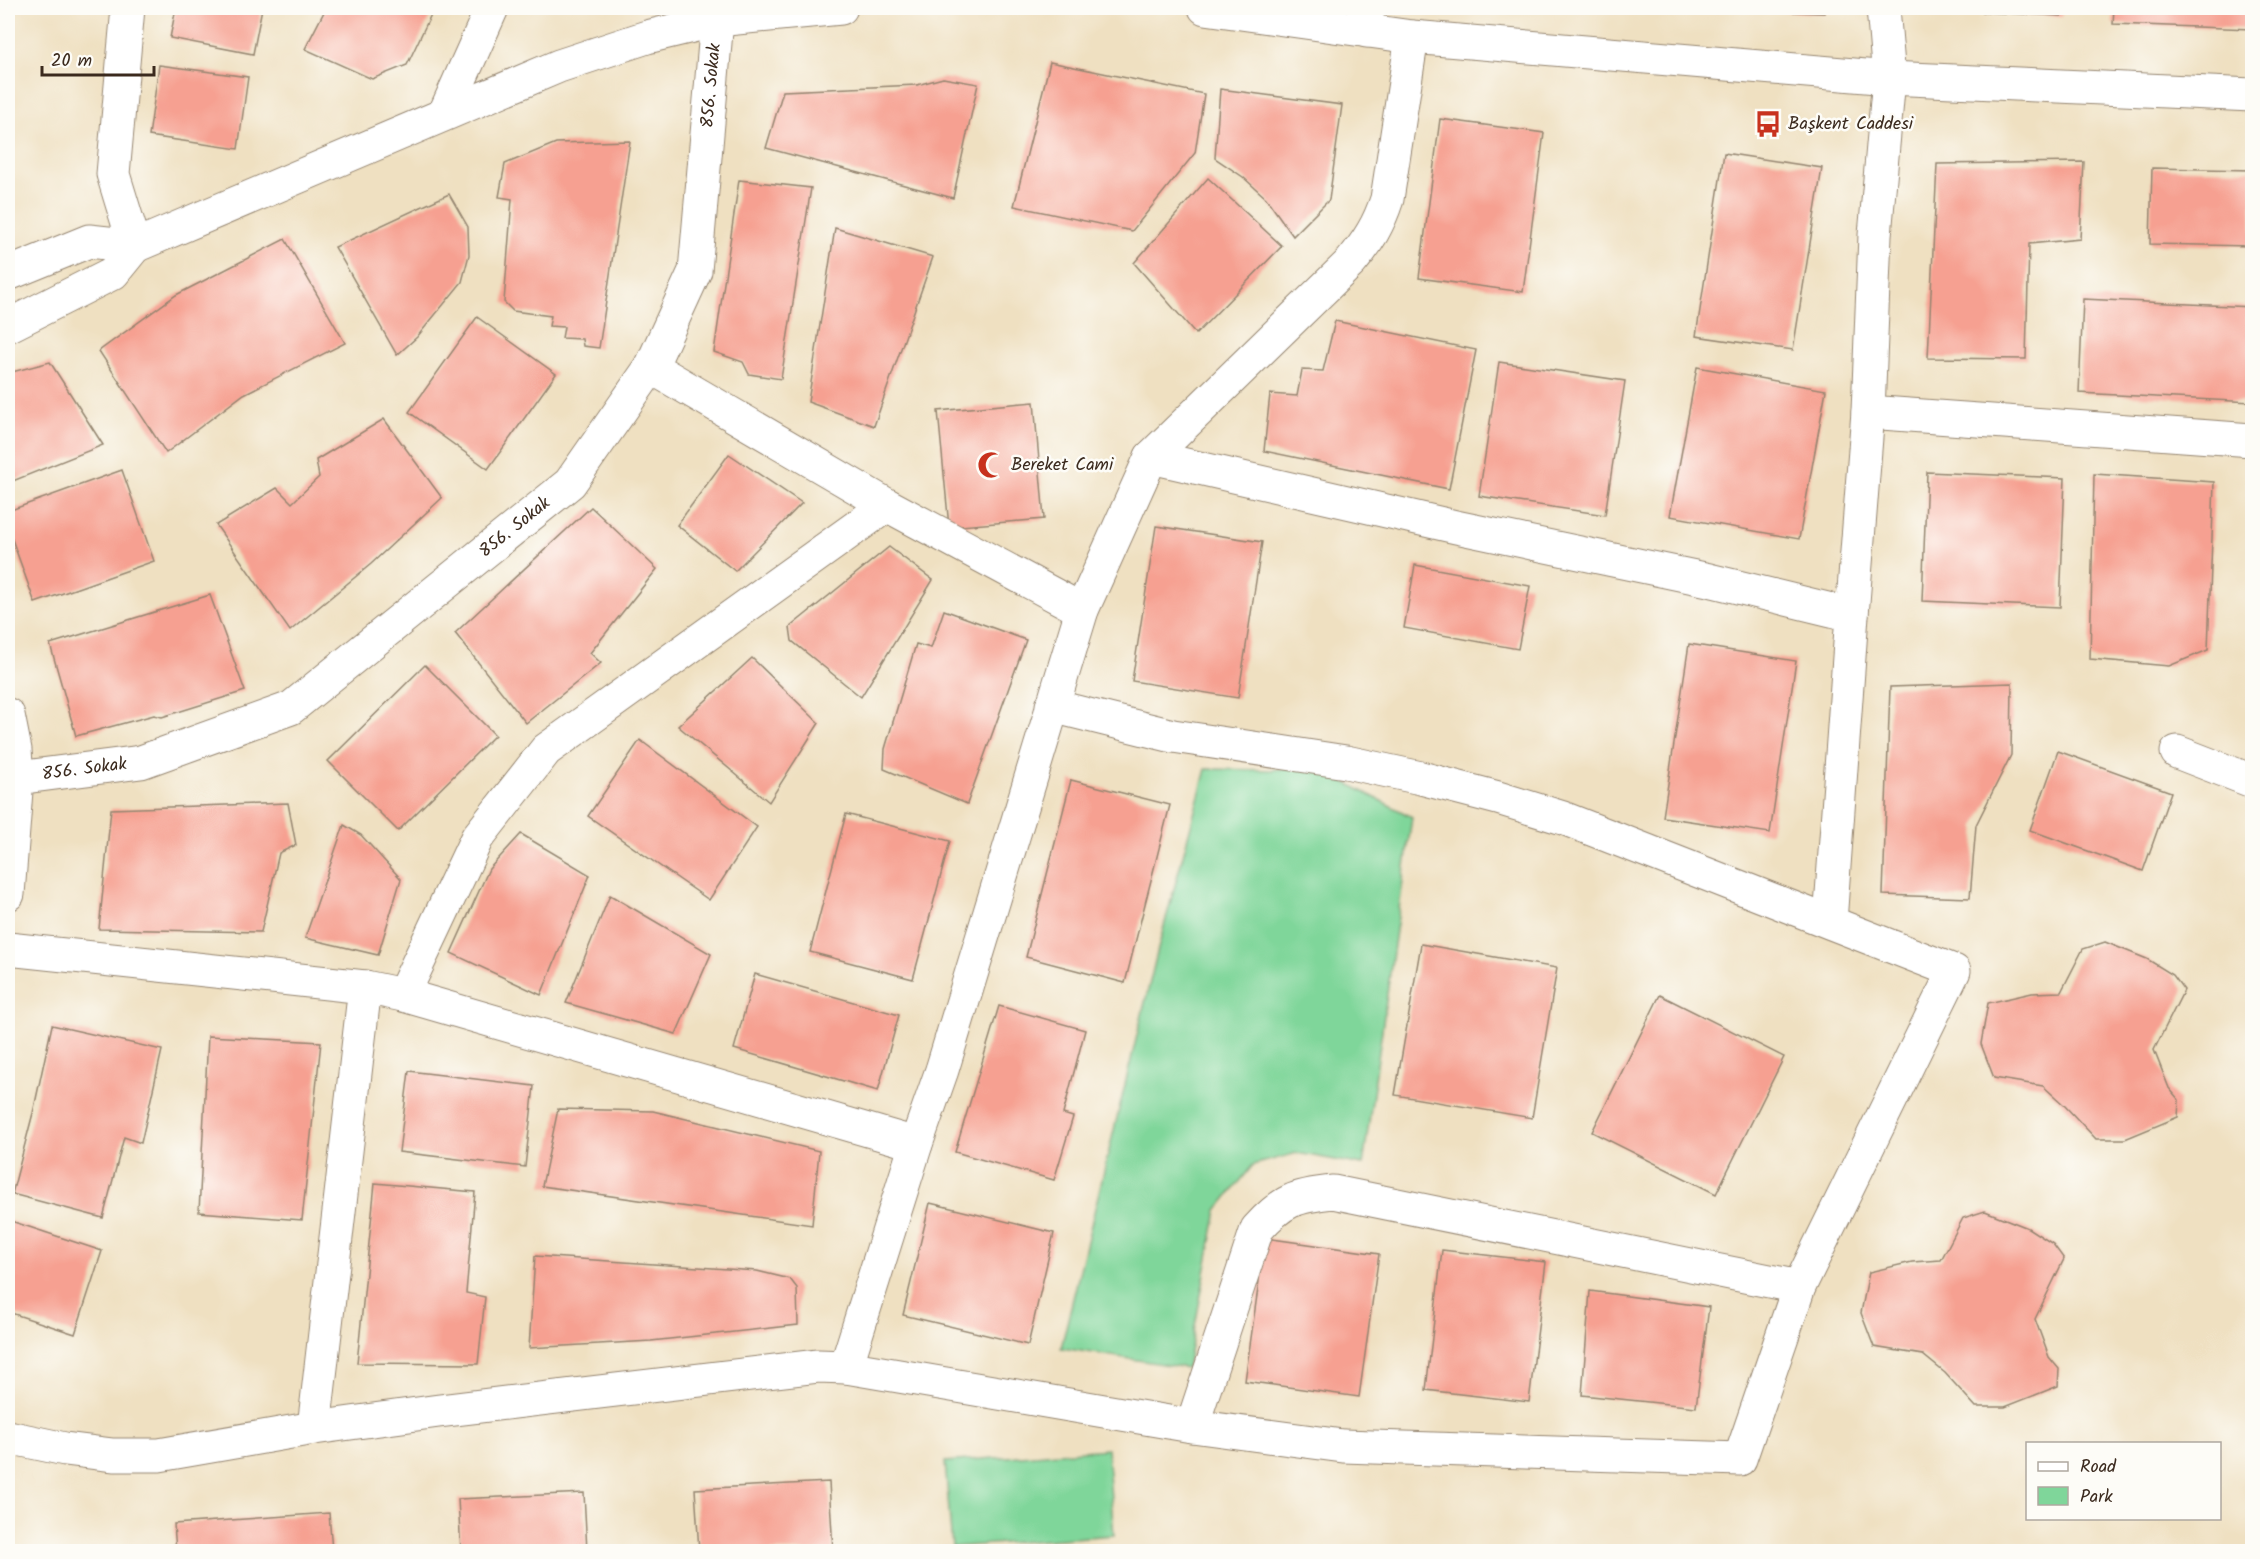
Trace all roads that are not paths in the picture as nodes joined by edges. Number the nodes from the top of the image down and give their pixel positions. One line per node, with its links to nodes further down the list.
1 (124, 8): 12 (street)
2 (492, 8): 11 (street)
3 (841, 8): 7 (street)
4 (1205, 8): 6 (street)
5 (1883, 8): 9 (street)
6 (1367, 19): 8 (street)
7 (717, 20): 11 (street); 15 (street, 856. Sokak)
8 (1412, 37): 9 (street); 18 (street)
9 (1889, 78): 10 (street); 16 (street)
10 (2253, 95)
11 (445, 113): 12 (street)
12 (135, 246): 13 (street); 14 (street)
13 (8, 274)
14 (8, 326)
15 (651, 366): 19 (street); 25 (street, 856. Sokak)
16 (1868, 412): 17 (street); 21 (street)
17 (2253, 440)
18 (1151, 457): 20 (street); 21 (street)
19 (887, 505): 20 (street); 31 (street)
20 (1082, 610): 22 (street)
21 (1851, 615): 28 (street)
22 (1052, 706): 28 (street); 32 (street)
23 (8, 716): 25 (street)
24 (2177, 752): 26 (street)
25 (17, 778): 27 (street)
26 (2253, 781)
27 (8, 894)
28 (1830, 922): 33 (street)
29 (8, 949): 30 (street)
30 (365, 987): 31 (street); 36 (street)
31 (403, 995): 32 (street)
32 (916, 1144): 34 (street)
33 (1799, 1287): 35 (street); 35 (street)
34 (846, 1367): 35 (street); 36 (street)
35 (1192, 1426)
36 (314, 1428): 37 (street)
37 (8, 1437)

